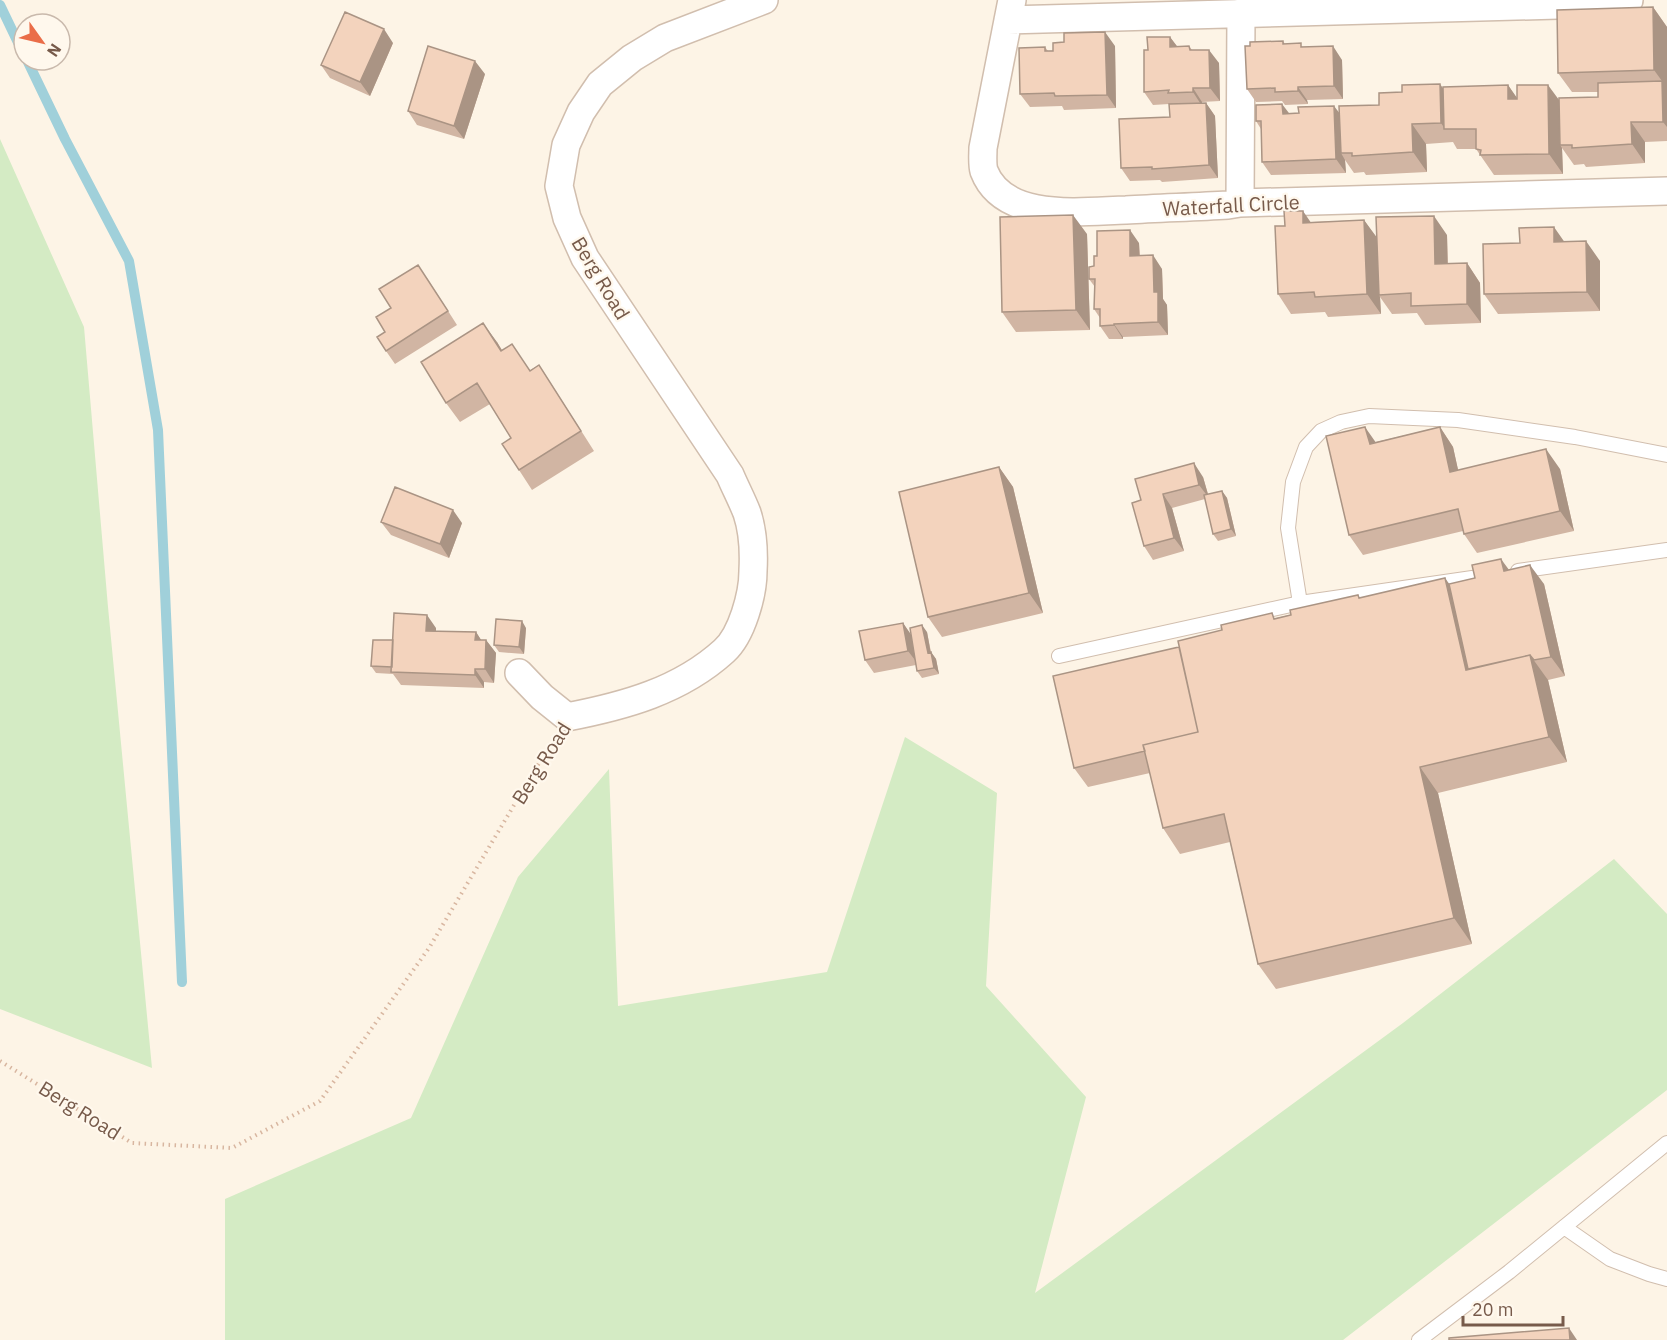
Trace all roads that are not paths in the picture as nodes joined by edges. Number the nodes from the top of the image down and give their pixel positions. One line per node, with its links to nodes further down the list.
1 (764, 0): 12 (street, Berg Road)
2 (1629, 0): 3 (street)
3 (1592, 2): 5 (street)
4 (1010, 10): 5 (street); 7 (street, Waterfall Circle)
5 (1241, 13): 7 (street)
6 (1667, 191): 7 (street, Waterfall Circle)
7 (1240, 203)
8 (1667, 455): 10 (lane)
9 (1667, 550): 10 (lane)
10 (1300, 603): 11 (lane)
11 (1059, 656)
12 (519, 673)
13 (1667, 1143): 14 (lane)
14 (1564, 1227): 15 (lane); 16 (lane)
15 (1667, 1279)
16 (1419, 1340)

